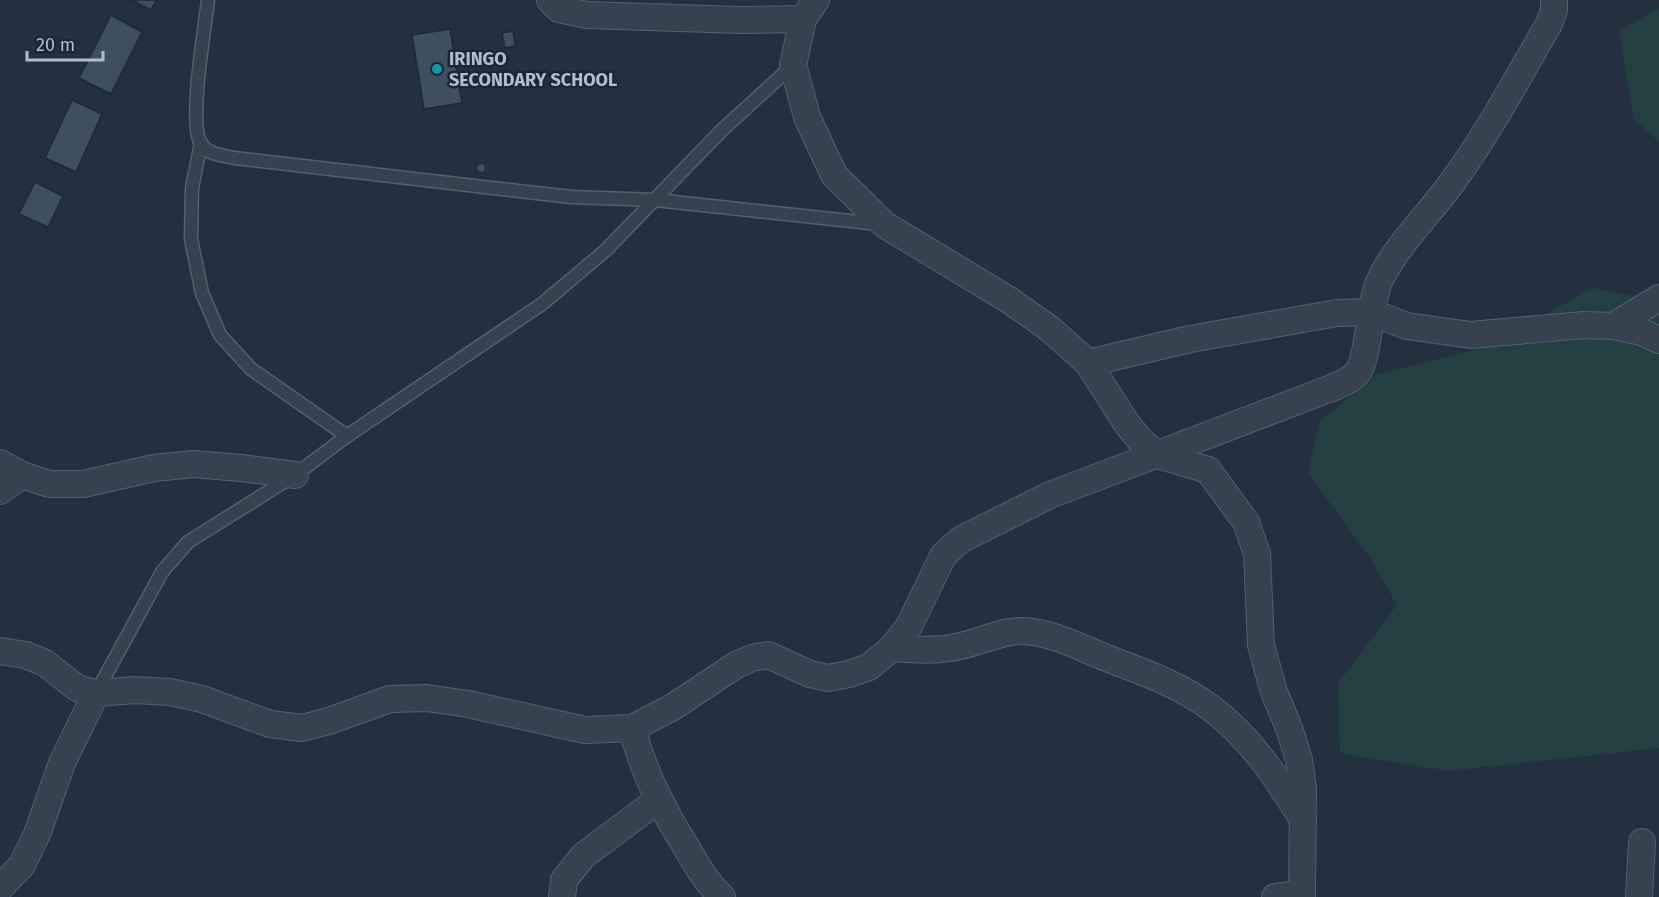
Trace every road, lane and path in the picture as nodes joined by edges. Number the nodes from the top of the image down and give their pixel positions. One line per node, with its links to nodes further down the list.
1 (208, 0): 6 (lane)
2 (550, 0): 4 (street)
3 (1558, 3): 10 (street)
4 (809, 9): 5 (street)
5 (793, 65): 7 (lane); 8 (street)
6 (201, 143): 7 (lane); 14 (lane)
7 (656, 200): 8 (lane); 14 (lane)
8 (885, 225): 13 (street)
9 (1659, 298): 11 (street)
10 (1370, 312): 11 (street); 13 (street); 15 (street)
11 (1613, 326): 12 (street)
12 (1659, 340)
13 (1088, 363): 15 (street)
14 (347, 436): 18 (lane)
15 (1158, 454): 20 (street); 25 (street)
16 (0, 463): 17 (street)
17 (22, 475): 18 (street); 19 (street)
18 (295, 475): 22 (lane)
19 (0, 491)
20 (892, 648): 23 (street); 25 (street)
21 (0, 651): 22 (street)
22 (96, 693): 23 (street); 27 (street)
23 (632, 728): 24 (street)
24 (658, 800): 29 (street); 30 (street)
25 (1304, 820): 28 (street)
26 (1642, 842): 32 (street)
27 (0, 888)
28 (1302, 895): 31 (street)
29 (562, 897)
30 (722, 897)
31 (1275, 897)
32 (1639, 897)

